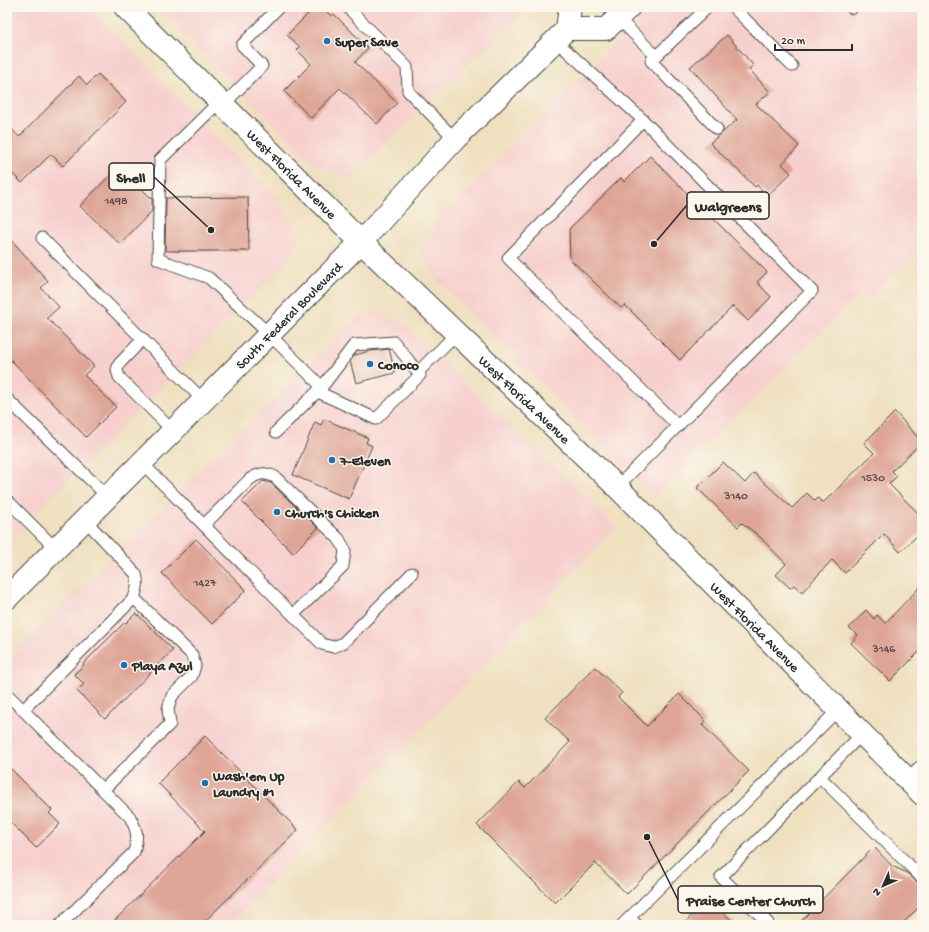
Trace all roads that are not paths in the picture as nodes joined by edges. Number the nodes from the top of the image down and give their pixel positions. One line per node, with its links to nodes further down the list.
1 (125, 7): 11 (street, West Florida Avenue)
2 (279, 7): 11 (lane)
3 (347, 7): 14 (lane)
4 (570, 7): 8 (street)
5 (708, 7): 9 (lane)
6 (733, 7): 10 (lane)
7 (623, 13): 8 (street); 9 (lane)
8 (561, 35): 12 (lane); 14 (street, South Federal Boulevard)
9 (656, 56): 13 (lane)
10 (792, 66)
11 (221, 103): 16 (street, West Florida Avenue); 17 (lane)
12 (643, 120): 24 (lane); 24 (lane)
13 (717, 129)
14 (456, 139): 16 (street, South Federal Boulevard)
15 (42, 238): 19 (lane)
16 (361, 242): 17 (street, South Federal Boulevard); 18 (street, West Florida Avenue)
17 (269, 334): 21 (lane); 23 (street, South Federal Boulevard)
18 (456, 334): 20 (lane); 28 (street, West Florida Avenue)
19 (143, 339): 23 (lane); 25 (lane)
20 (418, 372): 21 (lane); 21 (lane)
21 (320, 389): 26 (lane)
22 (7, 399): 29 (lane)
23 (204, 400): 25 (street, South Federal Boulevard)
24 (678, 426): 28 (lane)
25 (173, 431): 27 (street, South Federal Boulevard)
26 (276, 432)
27 (142, 463): 29 (street, South Federal Boulevard); 32 (lane)
28 (617, 487): 40 (street, West Florida Avenue)
29 (108, 497): 31 (street, South Federal Boulevard)
30 (7, 500): 33 (lane)
31 (85, 520): 33 (street, South Federal Boulevard); 36 (lane)
32 (204, 525): 37 (lane); 37 (lane)
33 (56, 549): 35 (street, South Federal Boulevard)
34 (412, 573): 37 (lane)
35 (7, 598)
36 (134, 598): 39 (lane); 44 (lane)
37 (293, 615)
38 (7, 694): 39 (lane)
39 (23, 710): 44 (lane)
40 (838, 710): 41 (street, West Florida Avenue); 46 (lane)
41 (862, 734): 42 (lane); 43 (street, West Florida Avenue)
42 (820, 777): 45 (lane); 47 (lane)
43 (918, 783)
44 (103, 790): 48 (lane)
45 (922, 878)
46 (629, 923)
47 (768, 923)
48 (60, 925)

